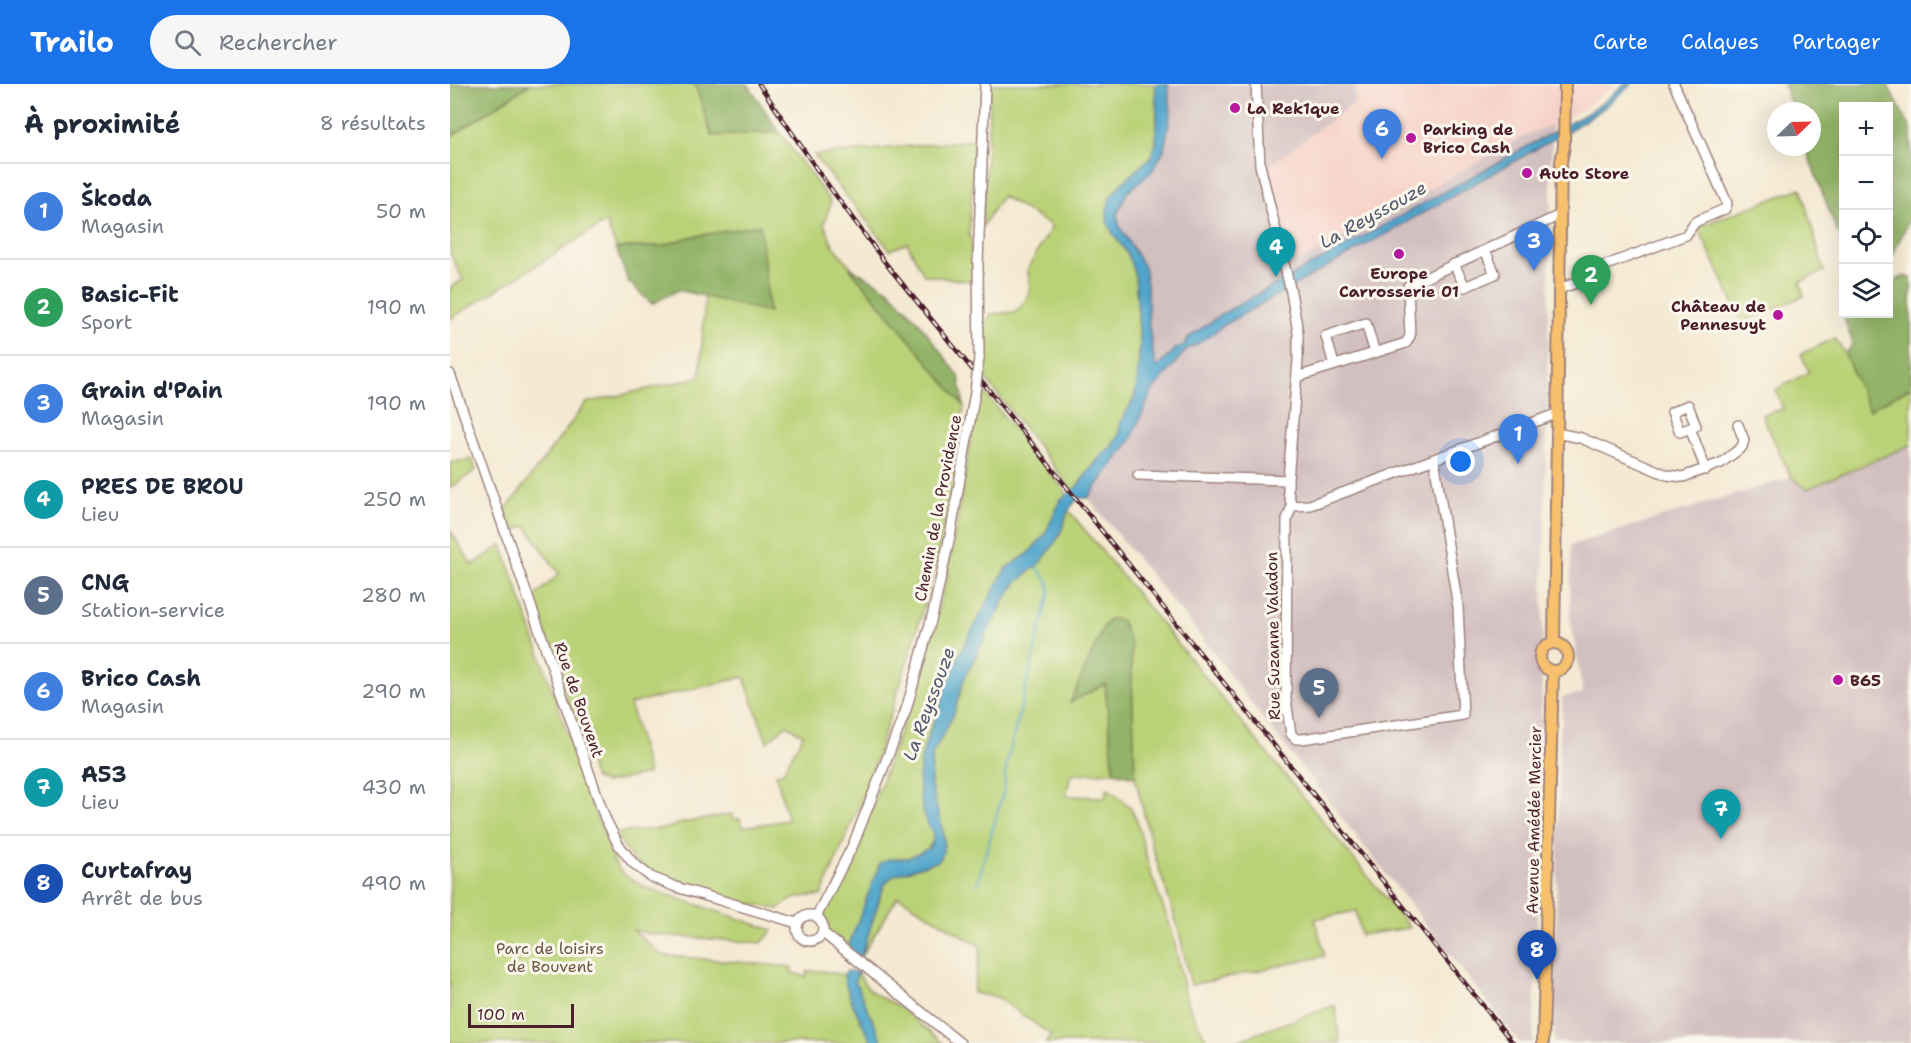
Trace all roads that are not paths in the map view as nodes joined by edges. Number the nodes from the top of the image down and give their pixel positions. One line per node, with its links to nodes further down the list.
1 (985, 84): 26 (street, Chemin de la Providence, bridge)
2 (1256, 84): 13 (street)
3 (1559, 84): 6 (main road)
4 (1565, 84): 6 (main road)
5 (1674, 84): 10 (street)
6 (1561, 129): 7 (main road)
7 (1560, 215): 8 (street); 10 (main road)
8 (1485, 250): 9 (street); 9 (street)
9 (1454, 264): 11 (street)
10 (1559, 289): 15 (main road)
11 (1375, 353): 12 (street); 12 (street)
12 (1334, 365): 13 (street)
13 (1297, 377): 22 (street)
14 (451, 378): 27 (street, Rue de Bouvent)
15 (1556, 414): 18 (main road); 19 (street)
16 (1738, 425): 20 (street)
17 (1690, 428): 20 (street)
18 (1556, 433): 20 (street); 24 (main road)
19 (1434, 459): 23 (street); 23 (street, Rue Suzanne Valadon)
20 (1706, 470)
21 (1138, 475): 22 (street)
22 (1288, 480): 23 (street)
23 (1292, 506)
24 (1554, 643): 25 (main road); 25 (main road)
25 (1553, 671): 30 (main road, Avenue Amédée Mercier)
26 (816, 917): 27 (street); 28 (street)
27 (797, 923): 28 (street)
28 (822, 932): 29 (street)
29 (960, 1043)
30 (1543, 1043)

